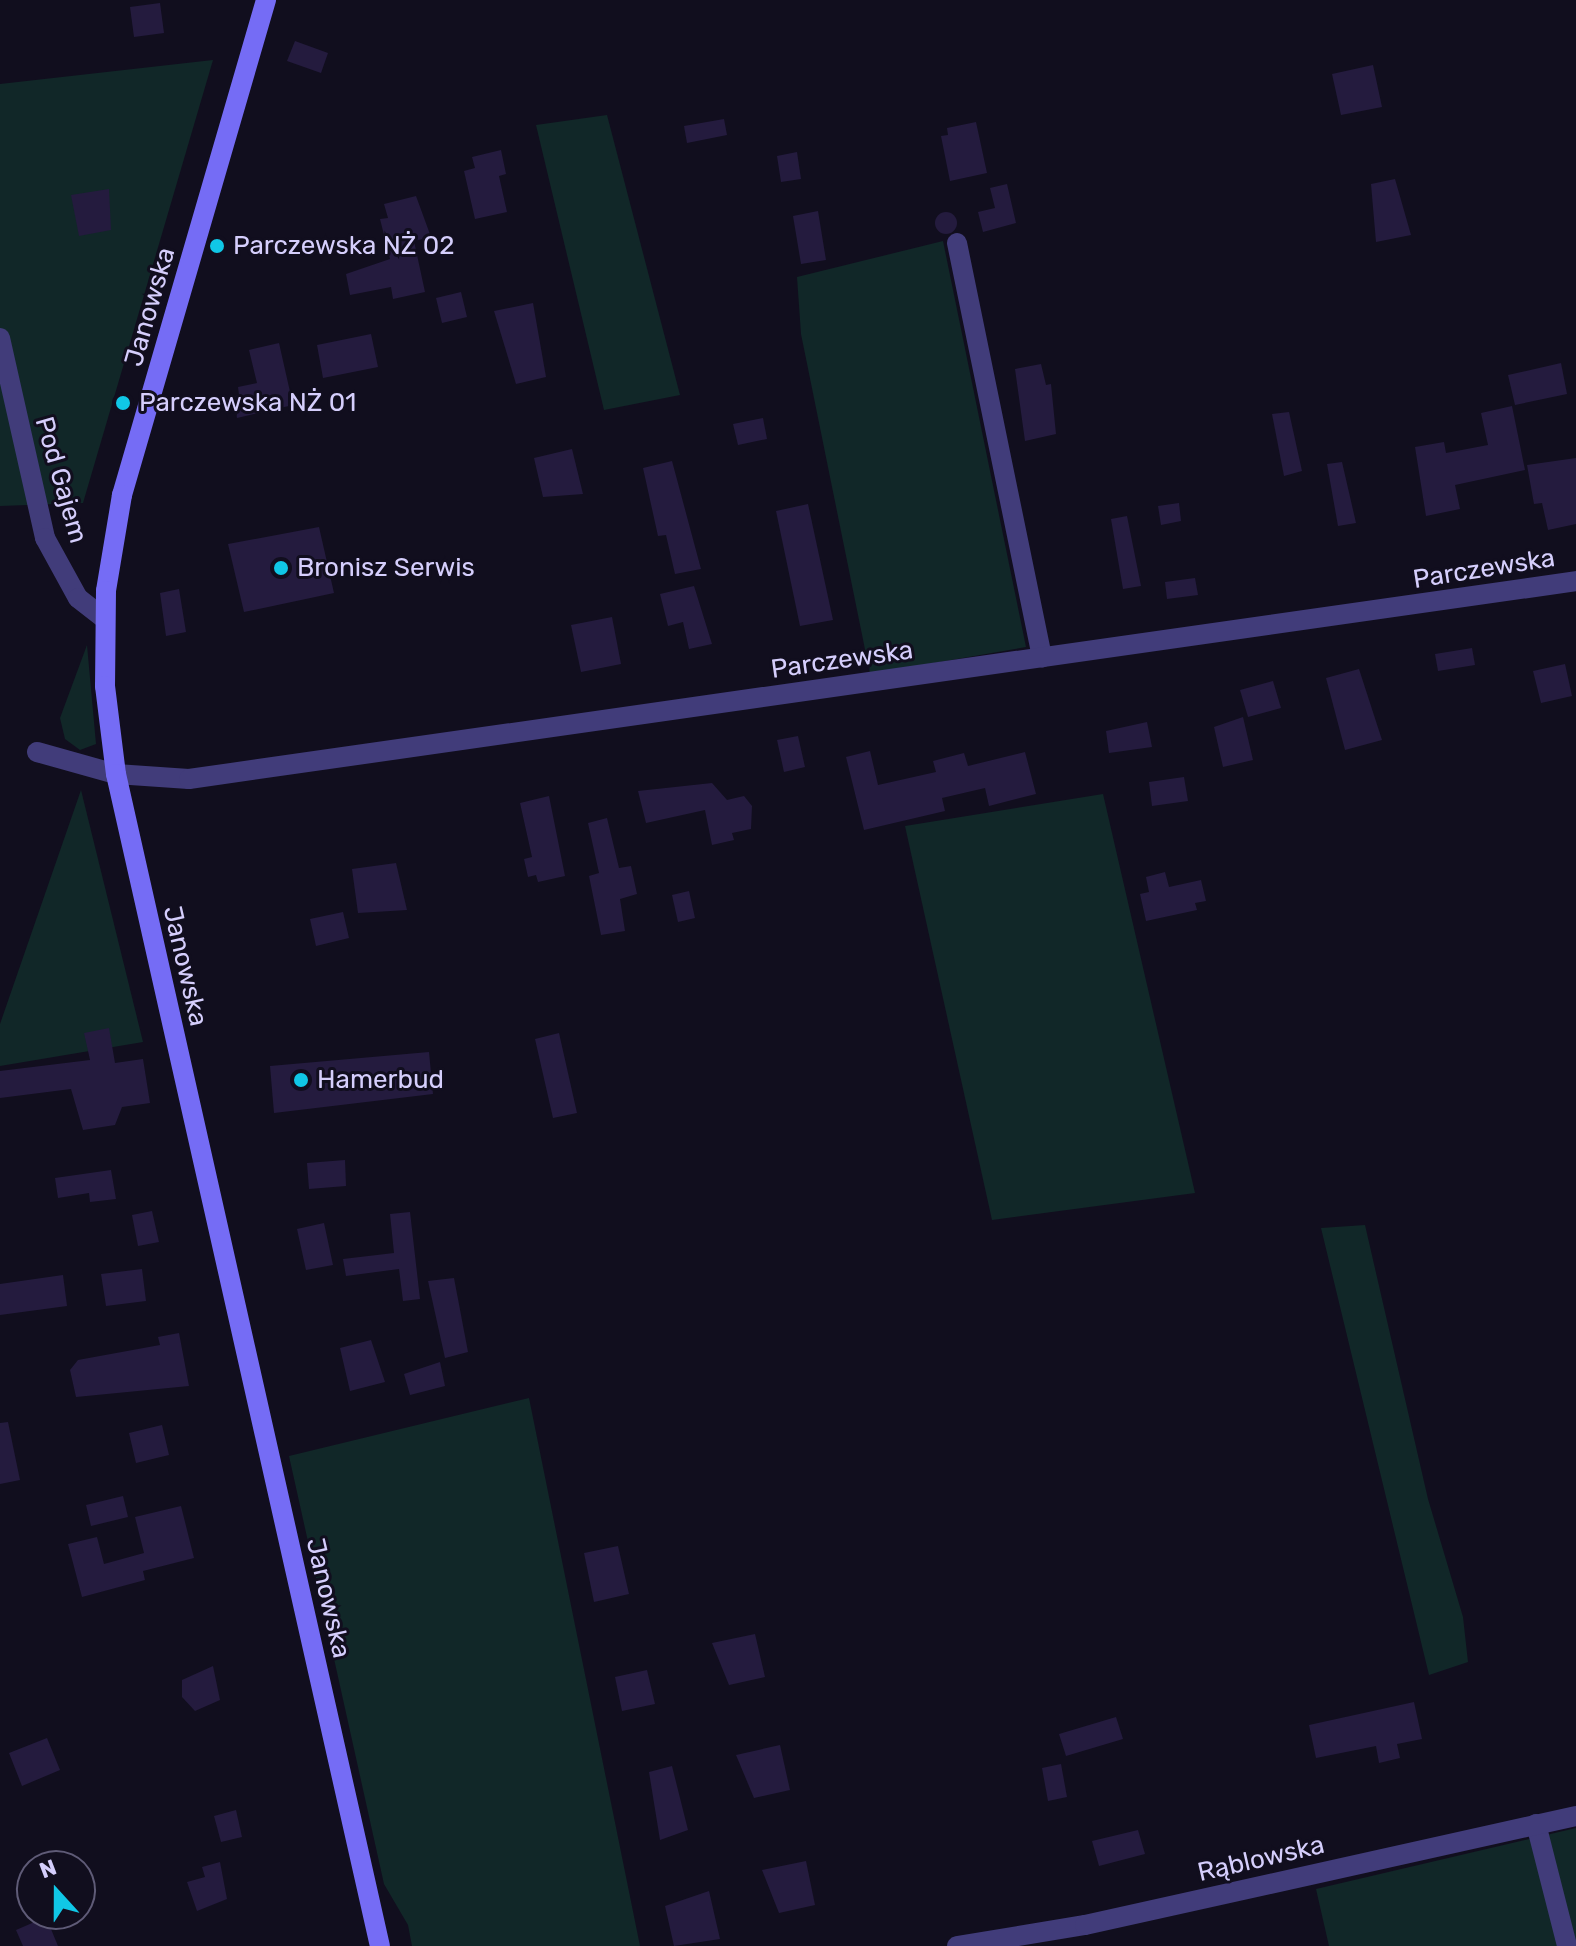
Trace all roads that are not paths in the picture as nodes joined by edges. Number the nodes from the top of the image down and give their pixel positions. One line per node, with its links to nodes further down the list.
1 (266, 0): 5 (street, Janowska)
2 (957, 243): 6 (street)
3 (0, 338): 5 (street, Pod Gajem)
4 (1576, 581): 6 (street, Parczewska)
5 (104, 618): 8 (street, Janowska)
6 (1042, 657): 8 (street, Parczewska)
7 (37, 752): 8 (street, Parczewska)
8 (116, 774): 11 (street, Janowska)
9 (1576, 1816): 10 (street, Rąblowska)
10 (1536, 1824): 12 (street, Rąblowska); 13 (street)
11 (380, 1946)
12 (957, 1946)
13 (1567, 1946)

